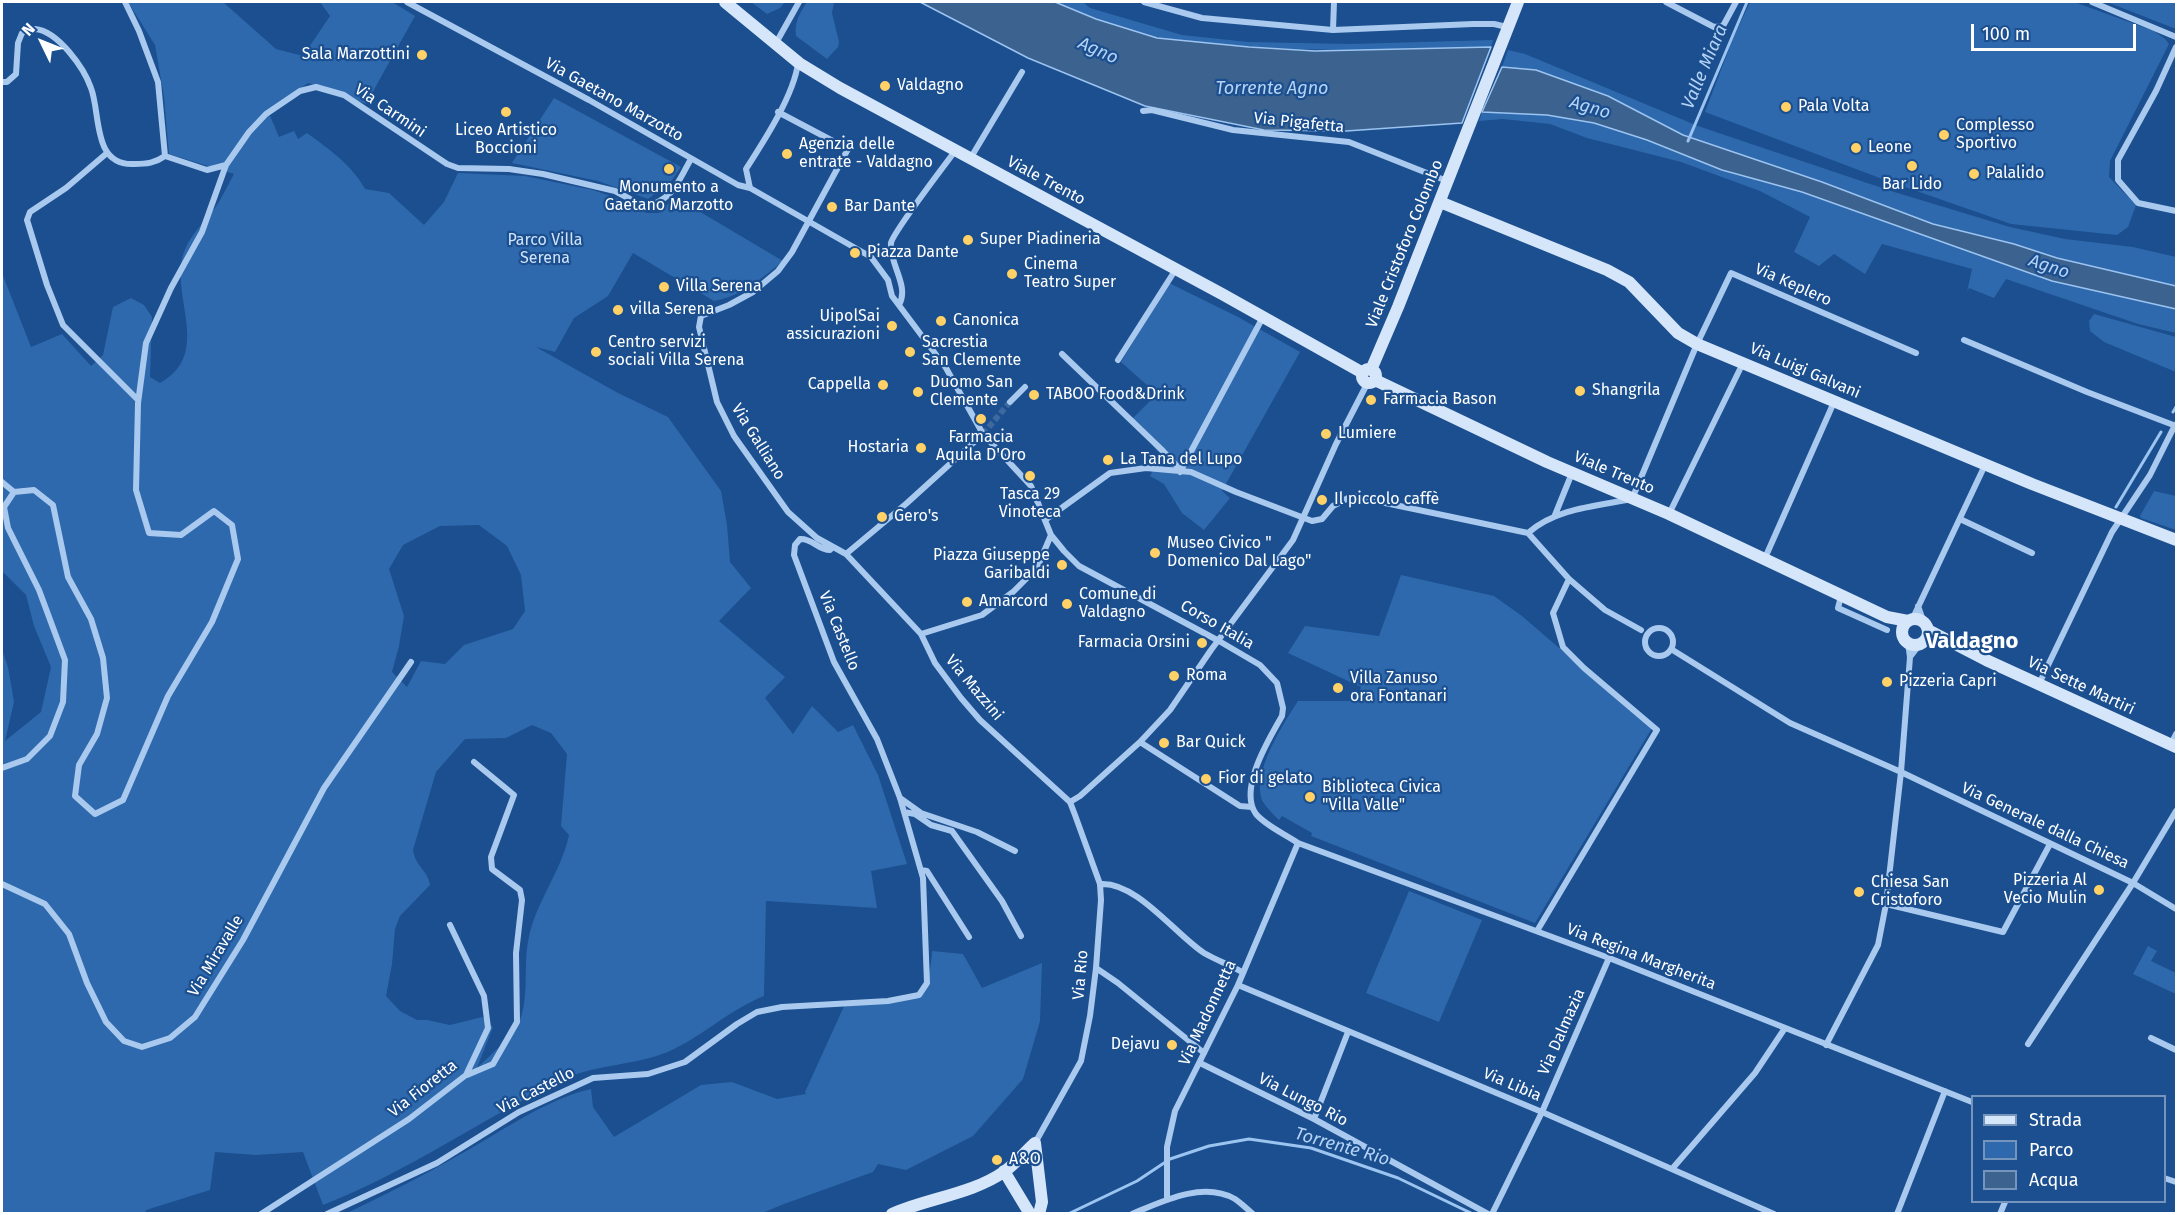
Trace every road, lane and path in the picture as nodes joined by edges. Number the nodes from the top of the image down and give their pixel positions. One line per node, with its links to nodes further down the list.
1 (125, 2): 23 (street)
2 (407, 2): 24 (street, Via Gaetano Marzotto)
3 (725, 2): 14 (main road, Viale Trento)
4 (799, 2): 14 (street)
5 (1144, 2): 12 (street)
6 (1334, 2): 12 (street)
7 (1518, 2): 11 (main road)
8 (1666, 2): 9 (street)
9 (1737, 2)
10 (2092, 2): 13 (street)
11 (1507, 27): 12 (street); 27 (main road, Viale Cristoforo Colombo)
12 (1333, 30)
13 (2176, 37)
14 (776, 44): 16 (main road, Viale Trento)
15 (2176, 47): 30 (street)
16 (799, 63): 20 (street); 21 (main road, Viale Trento)
17 (1022, 72): 25 (street)
18 (2, 82): 22 (street)
19 (1143, 111): 27 (street, Via Pigafetta)
20 (778, 112): 28 (street); 31 (street)
21 (955, 151): 25 (main road, Viale Trento); 33 (street)
22 (107, 153): 23 (street); 43 (street)
23 (165, 156): 26 (street)
24 (691, 159): 26 (street, Via Carmini); 28 (street, Via Gaetano Marzotto)
25 (970, 159): 32 (main road, Viale Trento)
26 (226, 165): 43 (street)
27 (1448, 181): 29 (main road, Viale Cristoforo Colombo)
28 (750, 188): 31 (street, Via Gaetano Marzotto)
29 (1440, 202): 36 (main road, Via Luigi Galvani); 41 (main road, Viale Cristoforo Colombo)
30 (2176, 211)
31 (808, 221): 33 (street); 63 (street, Via Galliano)
32 (1176, 269): 34 (main road, Viale Trento); 39 (street)
33 (899, 305): 47 (street, Corso Italia)
34 (1263, 317): 41 (main road, Viale Trento); 49 (street)
35 (1964, 340): 46 (street)
36 (1697, 344): 37 (street, Via Keplero); 40 (main road, Via Luigi Galvani); 53 (street)
37 (1916, 353)
38 (1062, 354): 49 (street)
39 (1118, 360)
40 (1743, 363): 44 (main road, Via Luigi Galvani); 54 (street)
41 (1369, 376): 50 (main road, Viale Trento); 56 (street)
42 (1025, 387): 45 (street)
43 (138, 400): 52 (street)
44 (1834, 401): 48 (main road, Via Luigi Galvani); 66 (street)
45 (1011, 402)
46 (2176, 426): 59 (street)
47 (983, 434): 58 (street, Corso Italia); 65 (street)
48 (1985, 464): 57 (street); 59 (main road, Via Luigi Galvani)
49 (1180, 472): 56 (street); 58 (street)
50 (1572, 473): 53 (main road, Viale Trento); 55 (street)
51 (2, 482): 52 (street)
52 (14, 492): 82 (street)
53 (1632, 499): 54 (main road, Viale Trento); 55 (street)
54 (1669, 514): 66 (main road, Viale Trento)
55 (1555, 515): 60 (street)
56 (1303, 516): 60 (street); 74 (street)
57 (1960, 519): 64 (street); 69 (street)
58 (1045, 520): 61 (street, Corso Italia)
59 (2122, 520): 62 (main road, Via Luigi Galvani); 78 (street)
60 (1528, 533): 67 (street)
61 (1052, 535): 73 (street); 74 (street, Corso Italia)
62 (2176, 540)
63 (833, 547): 65 (street, Via Galliano); 84 (street, Via Castello)
64 (2032, 553)
65 (846, 554): 73 (street, Via Mazzini)
66 (1765, 558): 68 (main road, Viale Trento)
67 (1569, 579): 70 (street); 99 (street)
68 (1842, 595): 71 (street); 72 (main road, Viale Trento)
69 (1918, 606): 72 (street); 72 (street)
70 (1641, 630)
71 (1887, 630)
72 (1916, 632): 76 (street); 76 (street); 78 (main road, Via Sette Martiri)
73 (921, 634): 85 (street, Via Mazzini)
74 (1219, 641): 79 (street); 86 (street, Corso Italia)
75 (1671, 649): 75 (street); 83 (street, Via Generale dalla Chiesa)
76 (1910, 657): 83 (street)
77 (411, 662): 94 (street, Via Miravalle)
78 (2039, 684): 80 (main road, Via Sette Martiri)
79 (1140, 742): 85 (street); 86 (street)
80 (2175, 742)
81 (474, 762): 114 (street)
82 (2, 768)
83 (1900, 772): 90 (street, Via Generale dalla Chiesa); 96 (street)
84 (900, 798): 88 (street, Via Castello); 91 (street)
85 (1070, 802): 95 (street, Via Rio)
86 (1252, 807): 89 (street)
87 (2176, 811): 93 (street)
88 (904, 812): 92 (street, Via Castello); 100 (street)
89 (1298, 843): 99 (street, Via Regina Margherita); 104 (street, Via Madonnetta)
90 (2050, 844): 93 (street, Via Generale dalla Chiesa); 96 (street)
91 (1015, 851)
92 (921, 870): 101 (street, Via Castello); 126 (street, Via Castello)
93 (2133, 883): 97 (street, Via Generale dalla Chiesa); 109 (street)
94 (2, 884)
95 (1100, 884): 103 (street, Via Rio); 104 (street)
96 (1886, 904): 110 (street)
97 (2176, 909)
98 (450, 925): 114 (street, Via Fioretta)
99 (1537, 930): 102 (street, Via Regina Margherita)
100 (1021, 936)
101 (969, 937)
102 (1609, 958): 106 (street, Via Regina Margherita); 117 (street, Via Dalmazia)
103 (1096, 968): 112 (street); 119 (street, Via Rio)
104 (1242, 972): 105 (street, Via Madonnetta)
105 (1238, 986): 107 (street, Via Libia); 112 (street, Via Madonnetta)
106 (1785, 1028): 110 (street, Via Regina Margherita); 121 (street)
107 (1348, 1032): 117 (street, Via Libia); 118 (street)
108 (2151, 1038): 111 (street)
109 (2028, 1044)
110 (1826, 1045): 115 (street, Via Regina Margherita)
111 (2176, 1050)
112 (1204, 1053): 113 (street, Via Madonnetta)
113 (1200, 1063): 118 (street, Via Lungo Rio); 124 (street, Via Madonnetta)
114 (466, 1075): 125 (street, Via Fioretta)
115 (1945, 1091): 116 (street, Via Regina Margherita); 134 (street)
116 (1971, 1102)
117 (1542, 1112): 121 (street, Via Libia); 132 (street, Via Dalmazia)
118 (1314, 1119): 132 (street, Via Lungo Rio)
119 (1035, 1143): 120 (main road); 122 (main road)
120 (1019, 1158): 122 (main road); 123 (main road)
121 (1672, 1169): 133 (street, Via Libia)
122 (1040, 1171): 129 (main road)
123 (1004, 1172): 127 (main road); 128 (main road)
124 (1167, 1200): 130 (street); 131 (street)
125 (261, 1214)
126 (327, 1214)
127 (892, 1214)
128 (1030, 1214)
129 (1039, 1214)
130 (1132, 1214)
131 (1253, 1214)
132 (1490, 1214)
133 (1774, 1214)
134 (1897, 1214)

